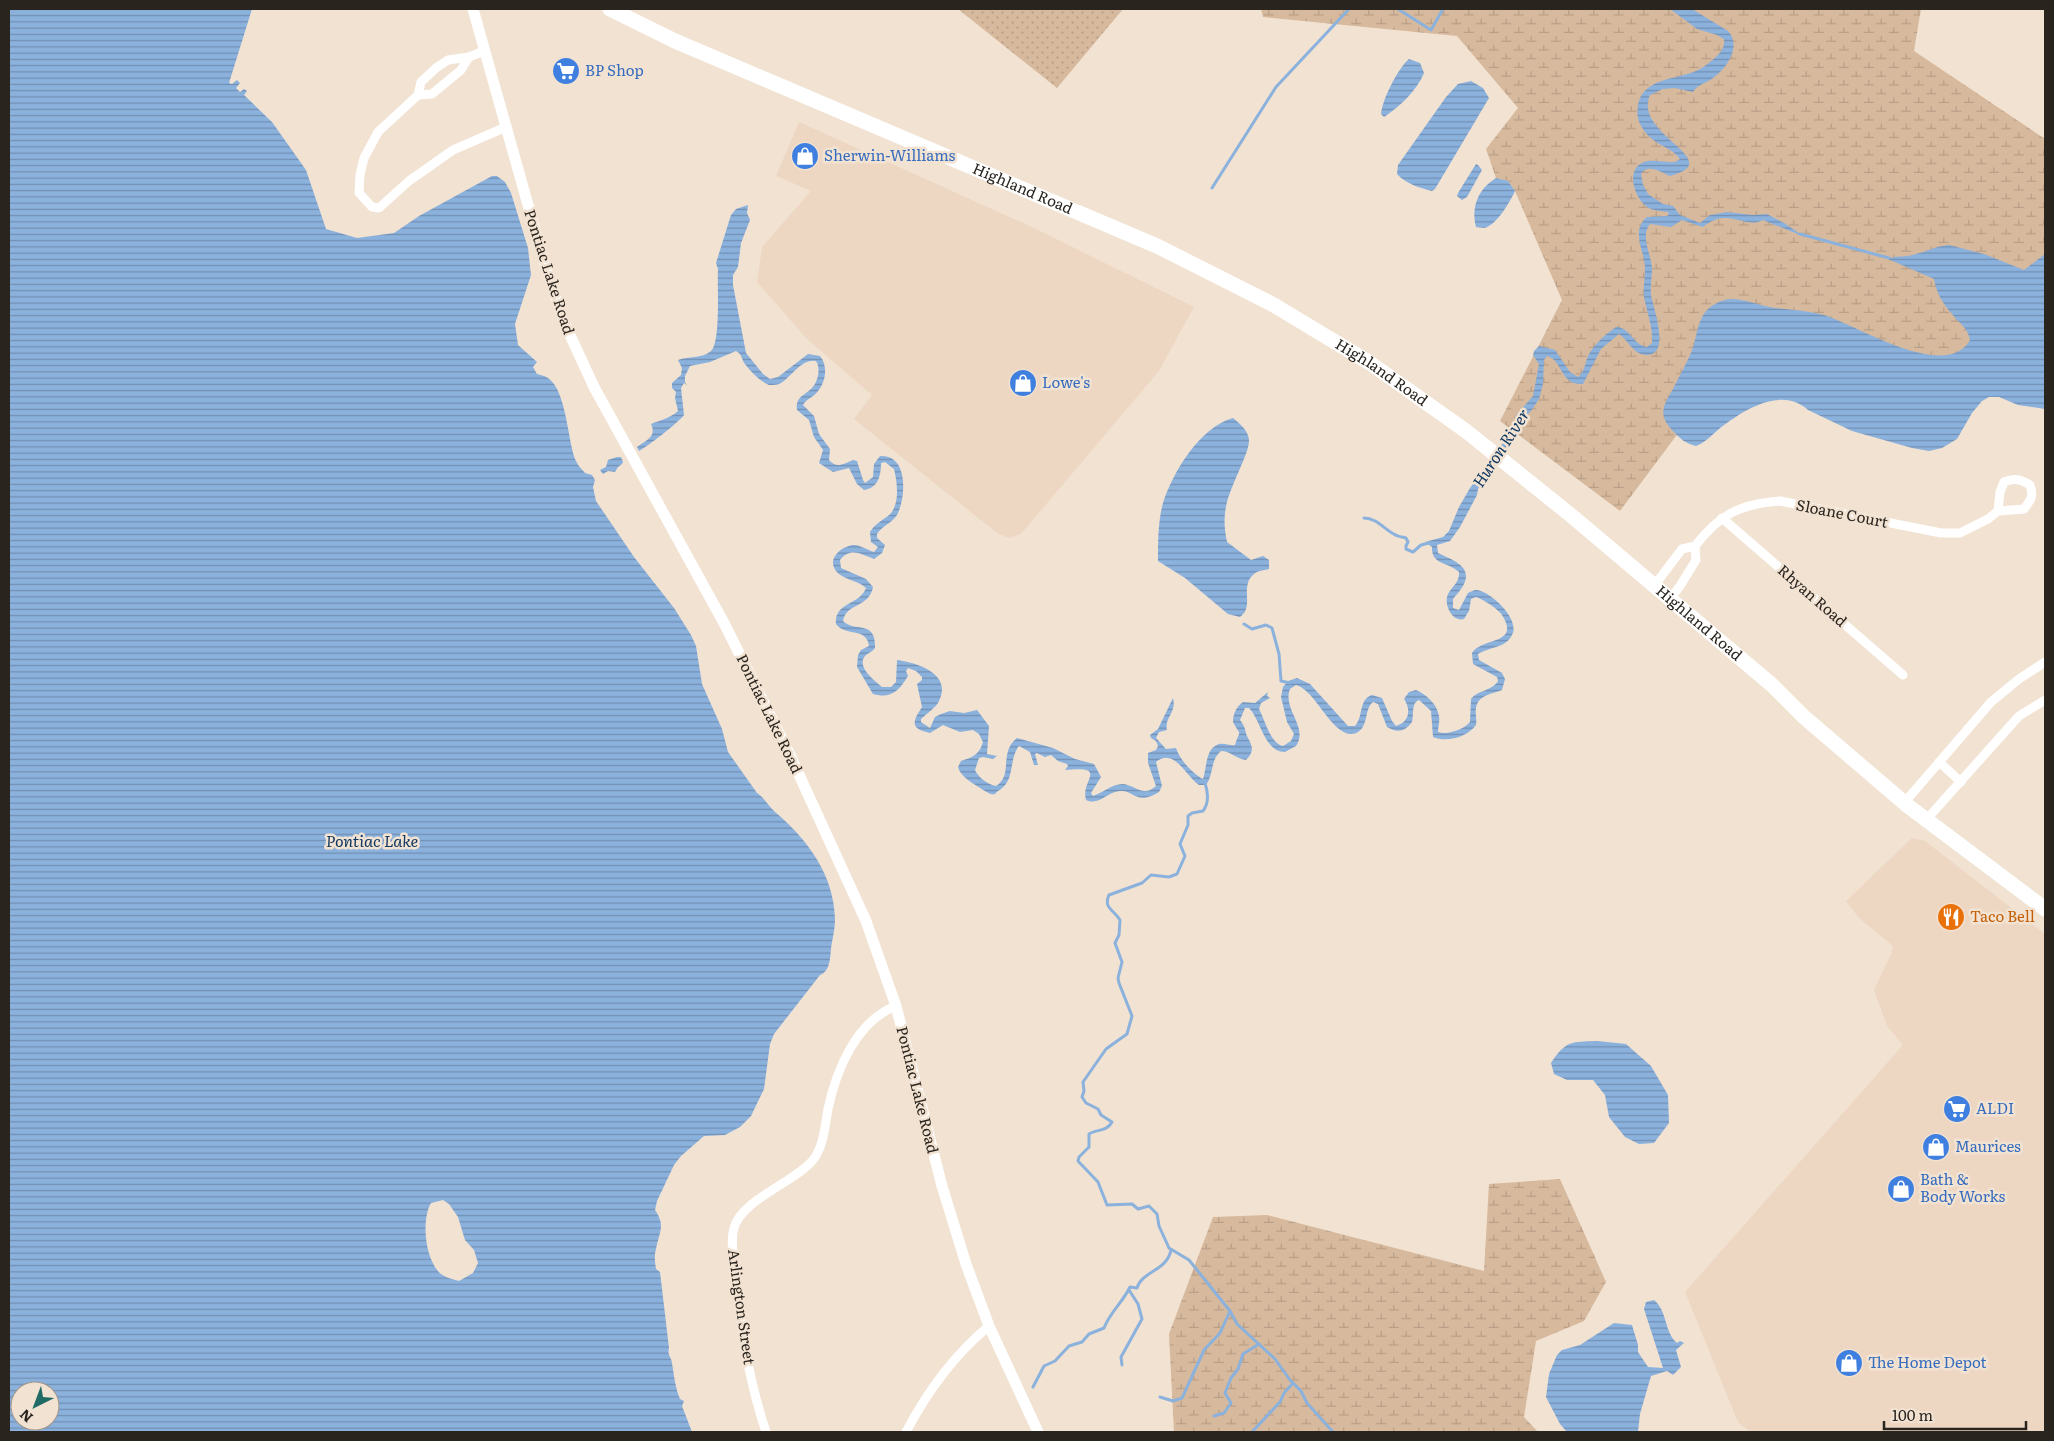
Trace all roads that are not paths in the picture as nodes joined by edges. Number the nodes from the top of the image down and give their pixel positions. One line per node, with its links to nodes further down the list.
1 (474, 9): 3 (street, Pontiac Lake Road)
2 (610, 9): 10 (highway, Highland Road)
3 (484, 50): 4 (street); 6 (street, Pontiac Lake Road)
4 (469, 57): 5 (street); 5 (street)
5 (418, 95): 6 (street)
6 (506, 127): 20 (street, Pontiac Lake Road)
7 (1998, 511): 7 (street, Sloane Court); 8 (street, Sloane Court)
8 (1722, 518): 9 (street, Sloane Court); 13 (street, Rhyan Road)
9 (1695, 546): 10 (street, Sloane Court); 11 (street, Sloane Court)
10 (1654, 586): 11 (highway, Highland Road)
11 (1670, 599): 17 (highway, Highland Road)
12 (2045, 662): 15 (street)
13 (1903, 675)
14 (2045, 700): 16 (street)
15 (1940, 762): 16 (street); 17 (street)
16 (1961, 782): 18 (street)
17 (1904, 803): 18 (highway, Highland Road)
18 (1926, 820): 19 (highway, Highland Road)
19 (2045, 909)
20 (896, 1006): 21 (street, Pontiac Lake Road); 22 (street, Arlington Street)
21 (989, 1326): 23 (street); 24 (street, Pontiac Lake Road)
22 (766, 1432)
23 (906, 1432)
24 (1038, 1432)

